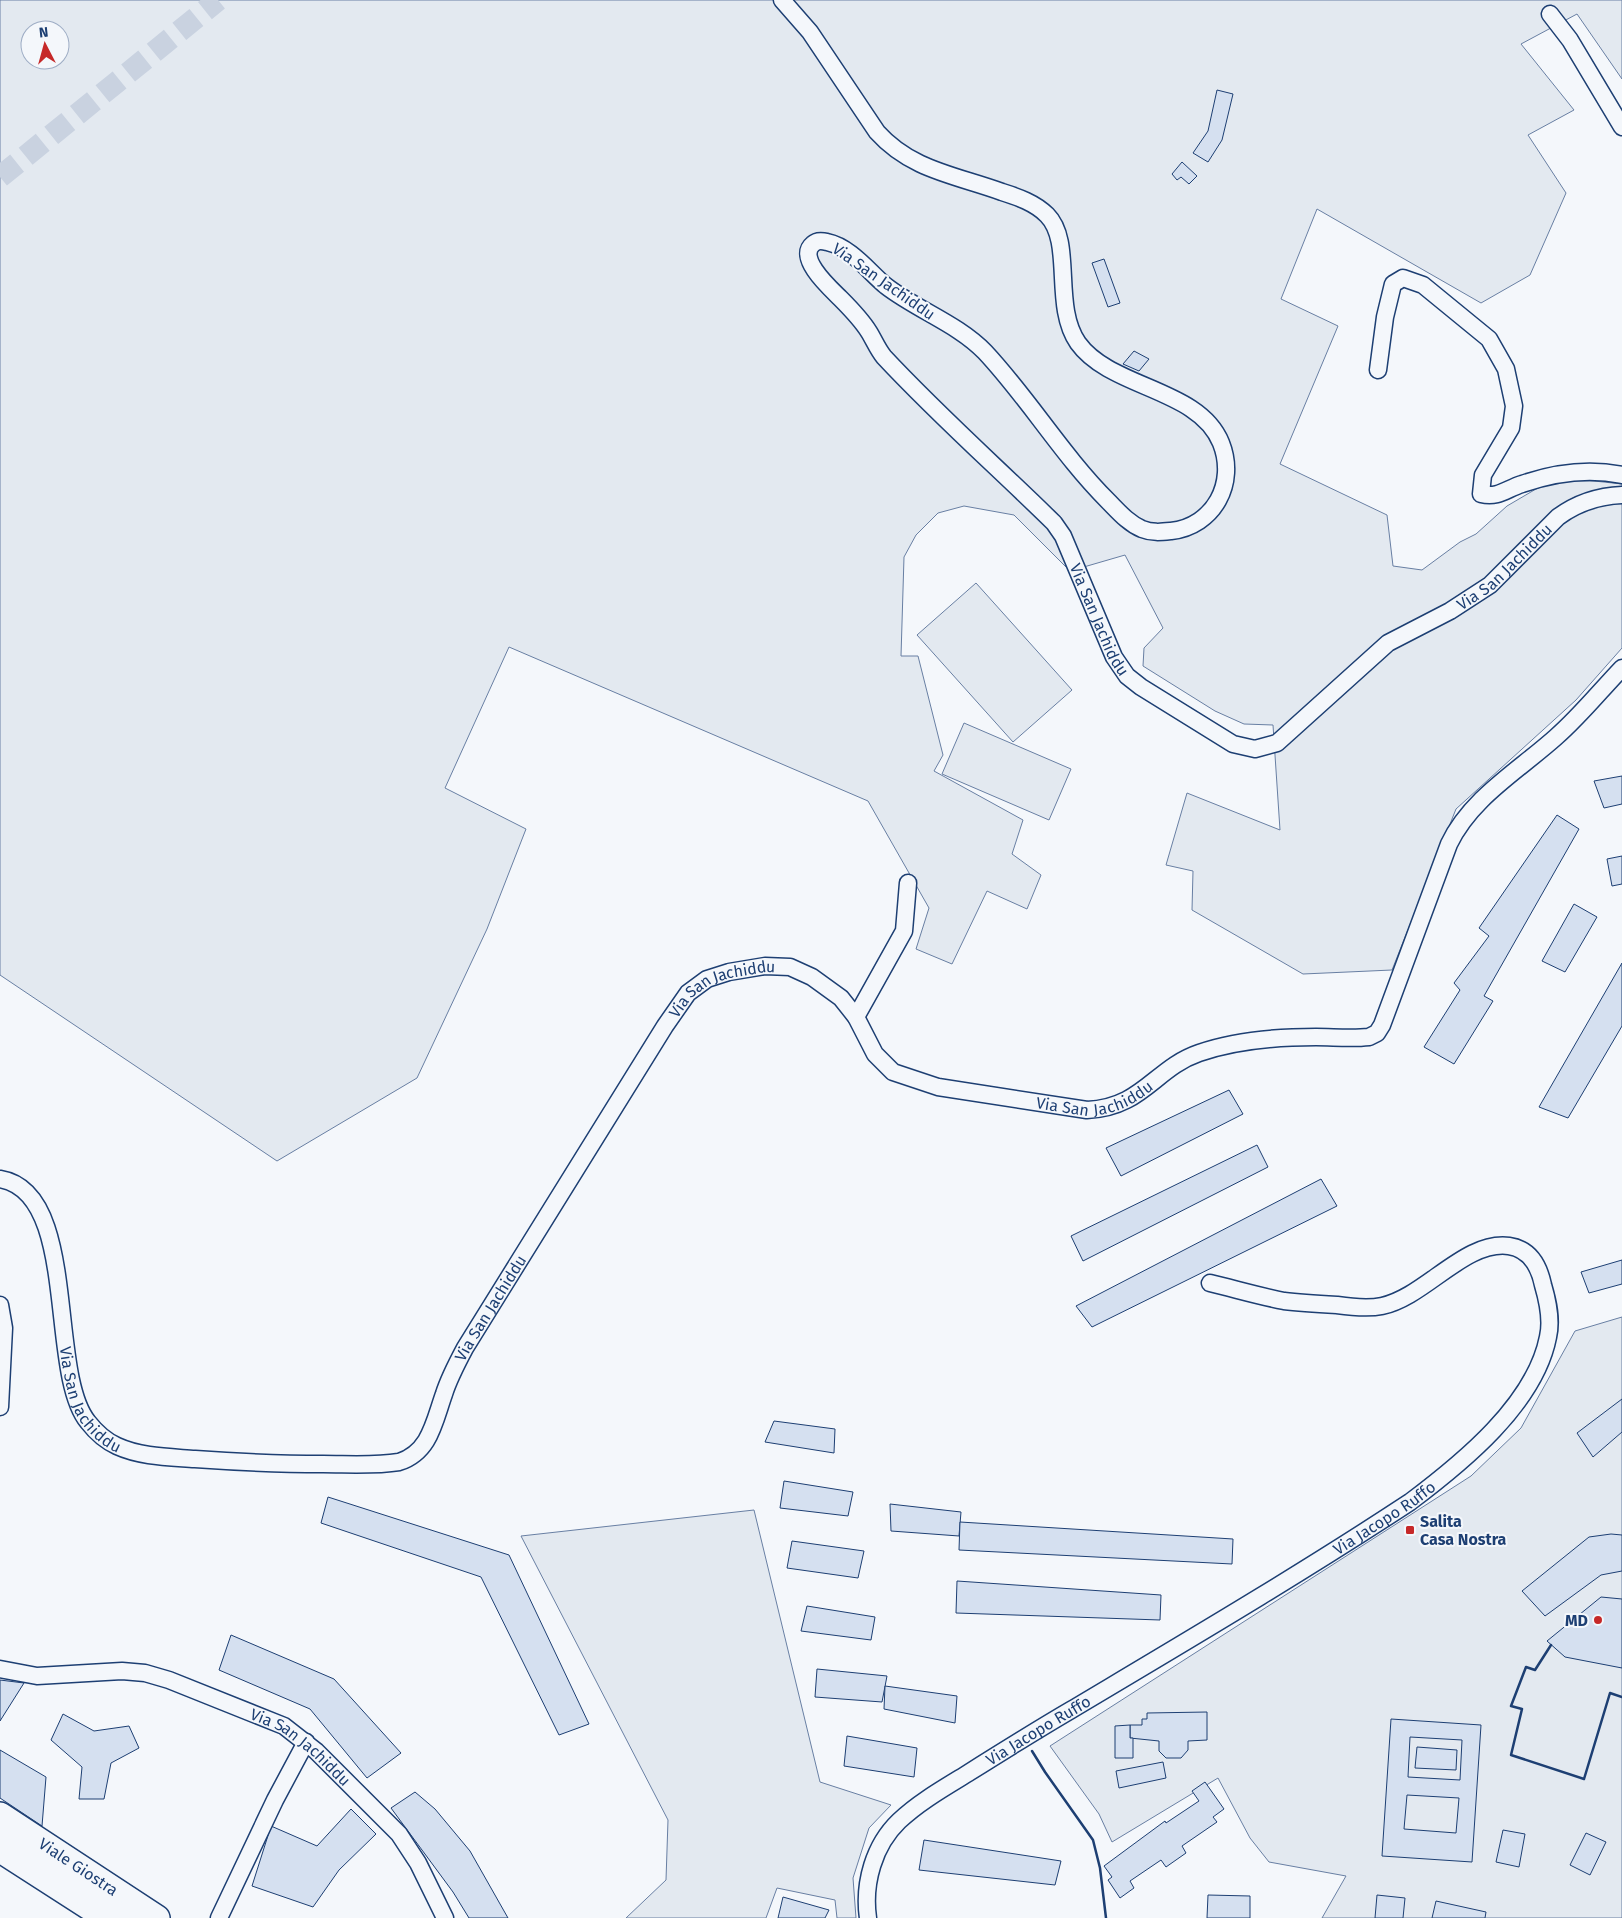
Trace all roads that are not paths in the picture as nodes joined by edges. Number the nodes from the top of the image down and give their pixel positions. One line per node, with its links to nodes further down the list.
1 (782, 0): 6 (street, Via San Jachiddu)
2 (1550, 14): 3 (street)
3 (1622, 128)
4 (1378, 370): 5 (street)
5 (1622, 475)
6 (1622, 495)
7 (1622, 668): 9 (street, Via San Jachiddu)
8 (908, 882): 9 (street)
9 (856, 1017): 10 (street, Via San Jachiddu)
10 (0, 1179)
11 (1210, 1283): 24 (street, Via Jacopo Ruffo)
12 (0, 1305): 13 (street)
13 (0, 1407)
14 (0, 1669): 15 (street, Via San Jachiddu)
15 (306, 1742): 22 (street); 23 (street, Via San Jachiddu)
16 (0, 1815): 21 (main road, Viale Giostra)
17 (0, 1837): 20 (main road, Viale Giostra)
18 (0, 1855): 19 (street)
19 (98, 1918)
20 (123, 1918)
21 (157, 1918)
22 (219, 1918)
23 (445, 1918)
24 (868, 1918)

